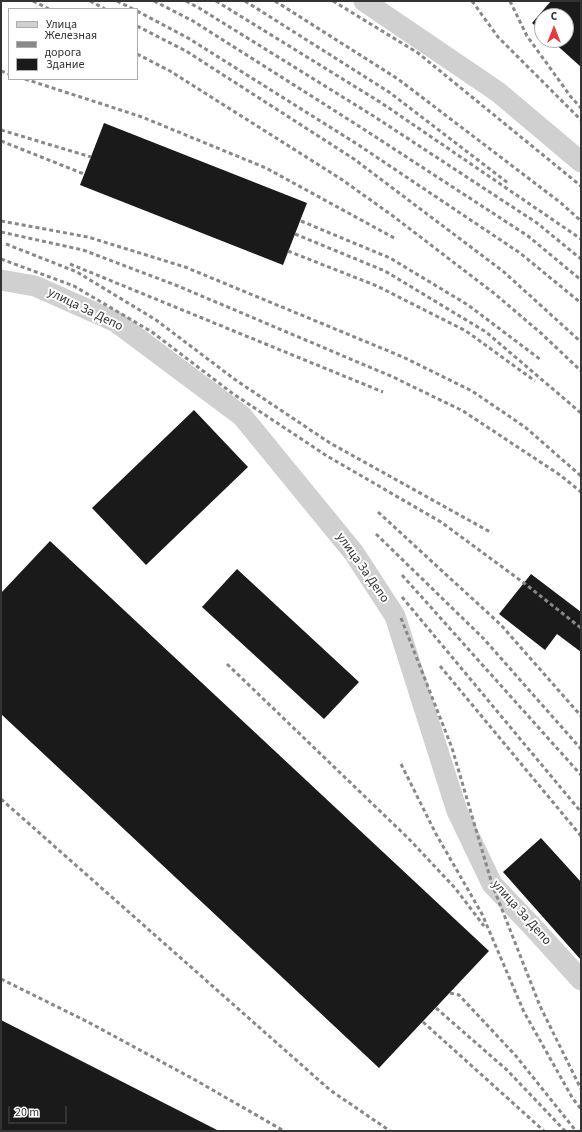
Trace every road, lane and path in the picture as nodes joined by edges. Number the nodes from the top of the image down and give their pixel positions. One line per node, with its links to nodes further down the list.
1 (364, 1): 2 (street)
2 (581, 162)
3 (1, 280): 4 (street, улица За Депо)
4 (581, 980)

